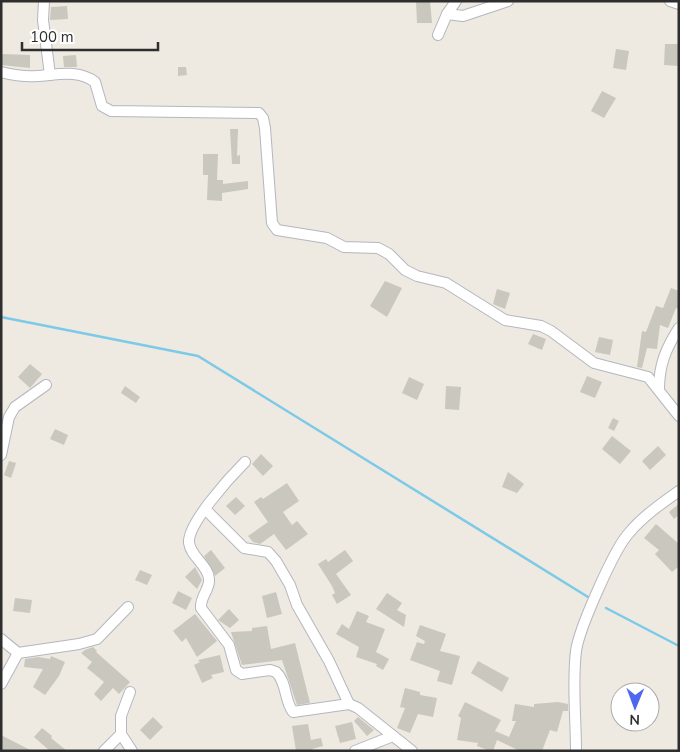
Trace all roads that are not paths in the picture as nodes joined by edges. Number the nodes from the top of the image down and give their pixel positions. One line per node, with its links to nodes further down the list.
1 (44, 1): 9 (street)
2 (456, 1): 6 (street)
3 (508, 1): 6 (street)
4 (670, 1): 5 (street)
5 (679, 4)
6 (447, 14): 7 (street)
7 (438, 35)
8 (1, 72): 9 (street)
9 (50, 74): 12 (street)
10 (679, 328): 12 (street)
11 (46, 385): 14 (street)
12 (659, 389): 13 (street)
13 (679, 416)
14 (1, 455)
15 (245, 462): 17 (street)
16 (679, 491): 30 (street)
17 (206, 510): 23 (street); 23 (street)
18 (128, 607): 20 (street)
19 (1, 639): 20 (street)
20 (18, 653): 21 (street)
21 (1, 684)
22 (130, 692): 24 (street)
23 (349, 704): 25 (street)
24 (121, 734): 26 (street); 27 (street)
25 (393, 736): 28 (street); 29 (street)
26 (104, 751)
27 (132, 751)
28 (355, 751)
29 (412, 751)
30 (576, 751)

